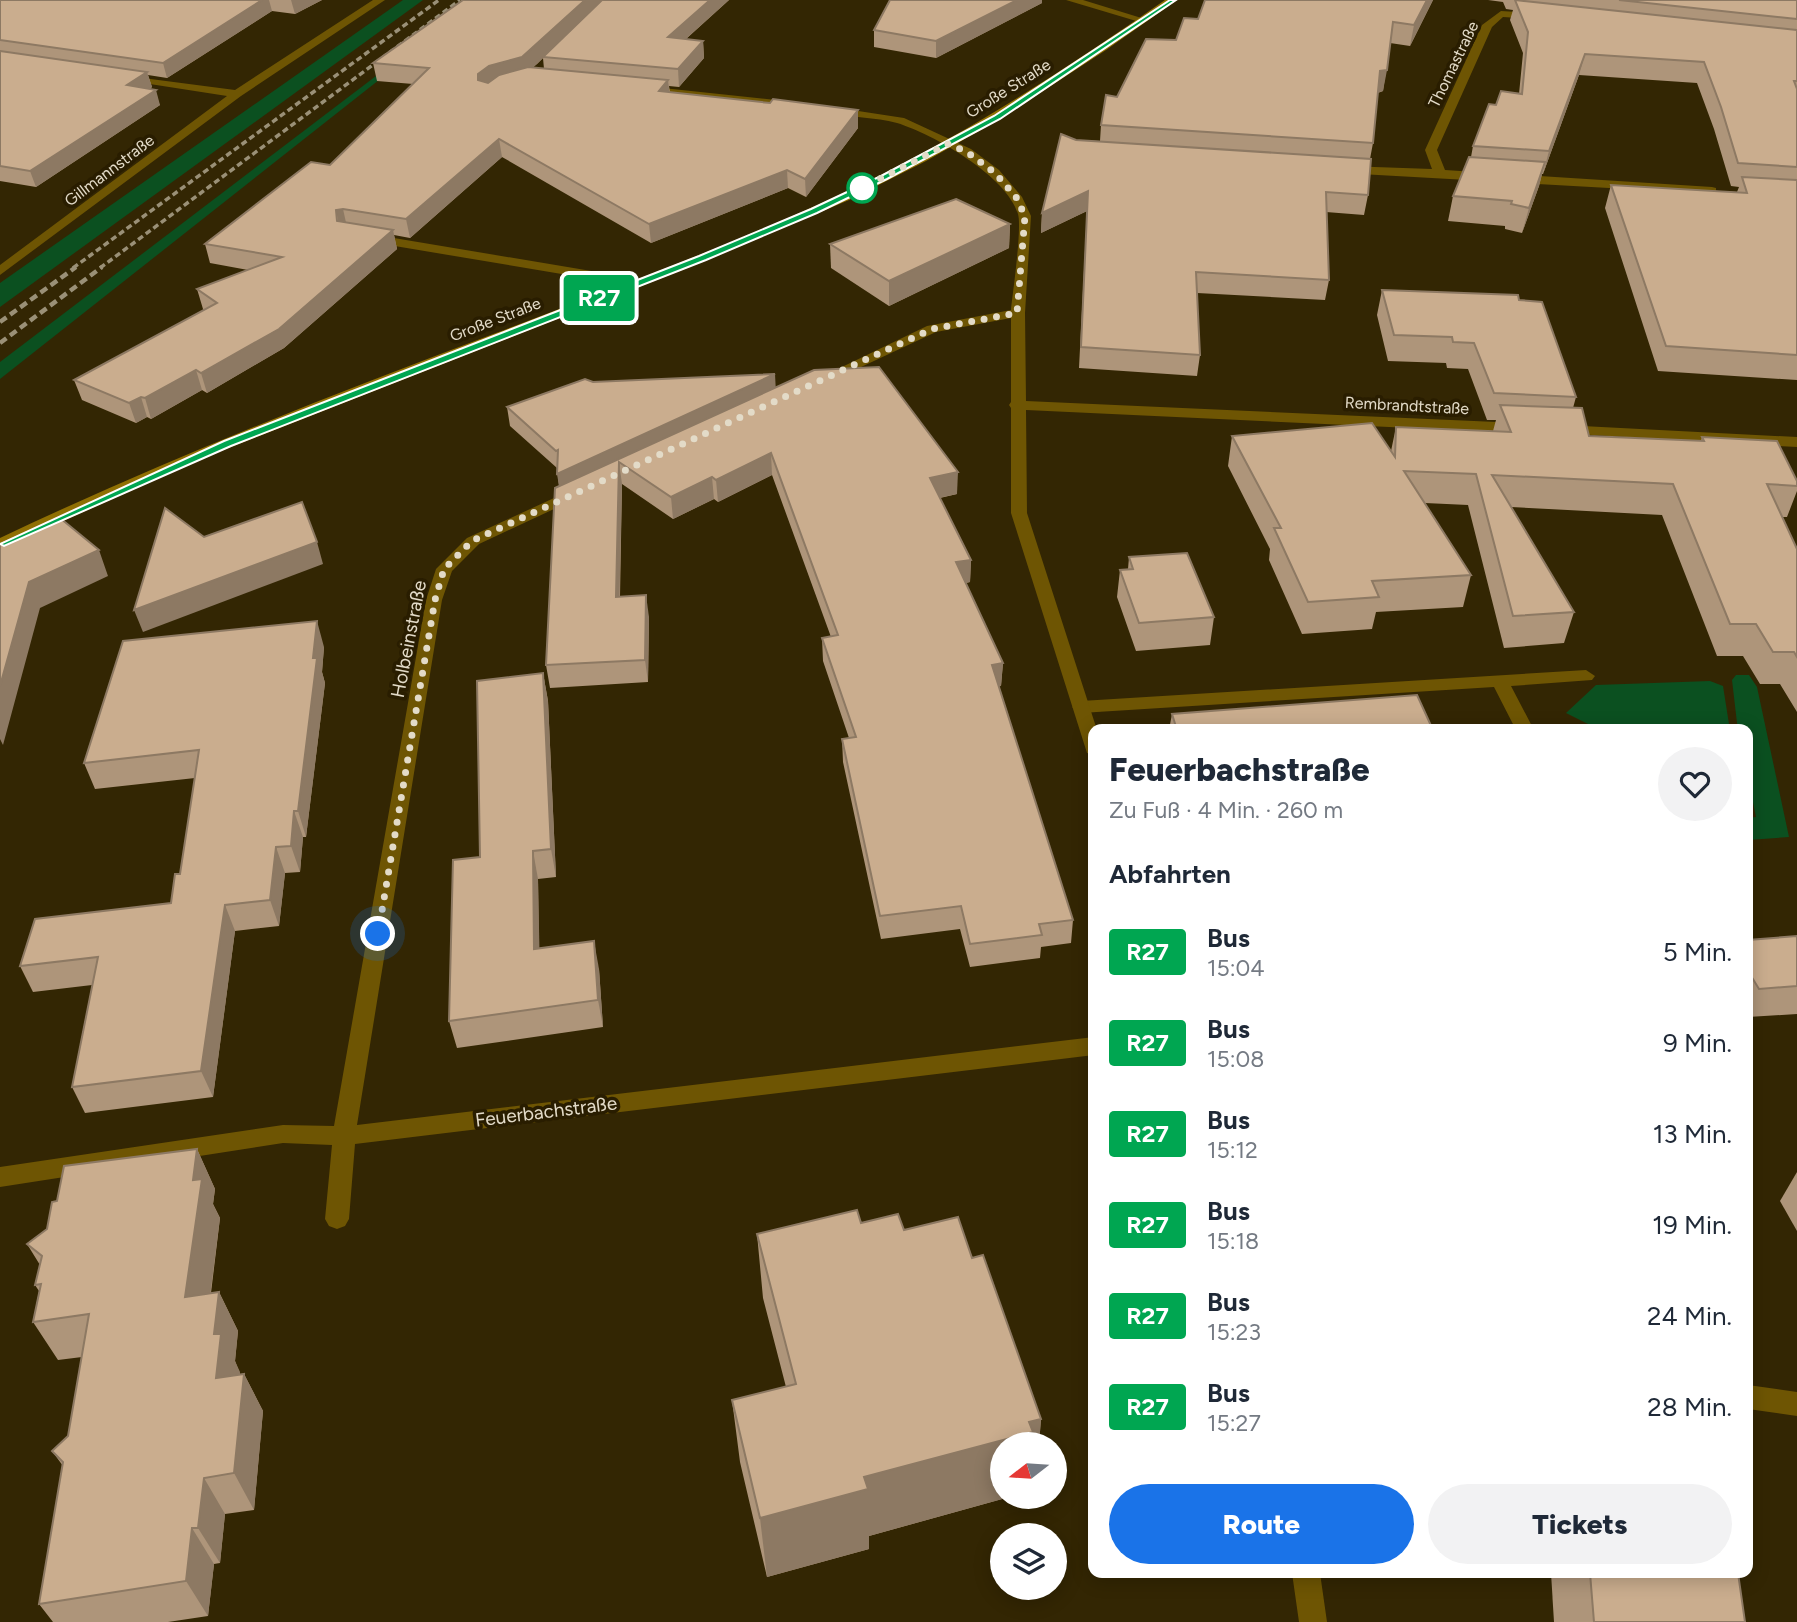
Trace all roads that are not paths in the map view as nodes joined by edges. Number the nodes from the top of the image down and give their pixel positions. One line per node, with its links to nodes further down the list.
1 (380, 0): 8 (street, Gillmannstraße)
2 (1071, 0): 5 (street)
3 (1172, 0): 5 (main road, Große Straße)
4 (1544, 17): 13 (street, Thomastraße)
5 (1143, 20): 11 (main road, Große Straße)
6 (106, 75): 8 (street)
7 (638, 89): 9 (street)
8 (237, 94): 16 (street, Gillmannstraße)
9 (810, 107)
10 (823, 108): 11 (street)
11 (948, 144): 17 (main road, Große Straße); 18 (street)
12 (1334, 170): 13 (street)
13 (1440, 173): 14 (street)
14 (1728, 192)
15 (360, 236): 17 (street)
16 (0, 271)
17 (639, 283): 23 (main road, Große Straße)
18 (1017, 313): 19 (street); 20 (street)
19 (807, 386)
20 (1016, 405): 21 (street, Rembrandtstraße); 26 (street)
21 (1797, 442)
22 (597, 484): 30 (street, Holbeinstraße)
23 (0, 544)
24 (1586, 676): 25 (street)
25 (1500, 682): 26 (street); 27 (street)
26 (1080, 707): 28 (street)
27 (1522, 724)
28 (1088, 731)
29 (1088, 1047): 30 (street, Feuerbachstraße)
30 (344, 1136): 31 (street, Feuerbachstraße); 32 (street, Holbeinstraße)
31 (0, 1177)
32 (337, 1219)
33 (1753, 1398): 34 (street)
34 (1797, 1404)
35 (1307, 1578): 36 (street)
36 (1313, 1622)

